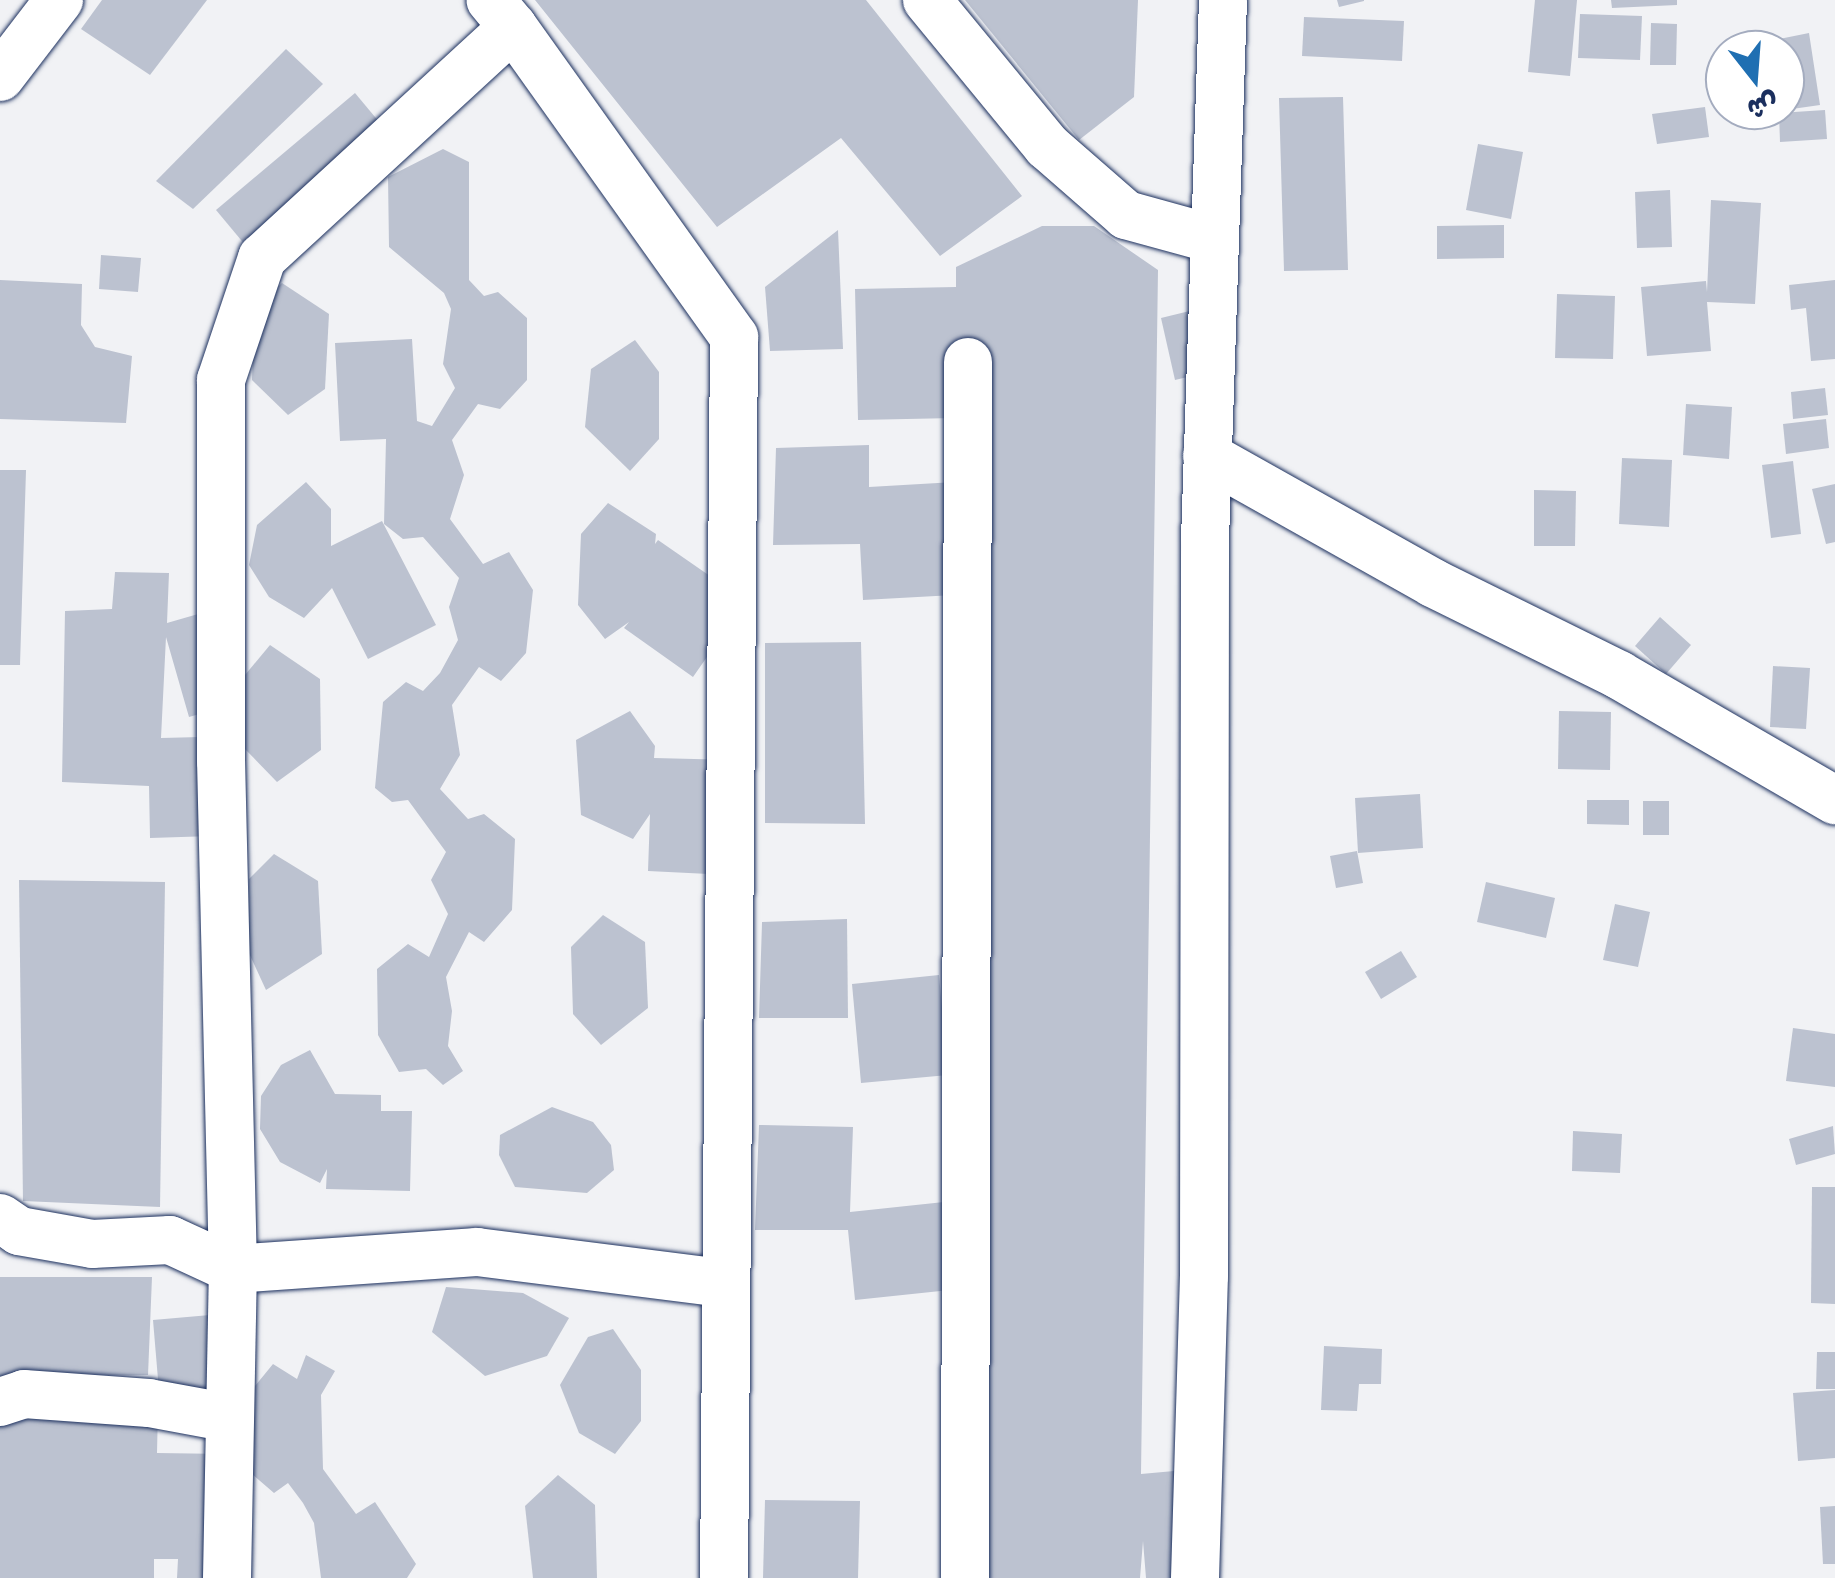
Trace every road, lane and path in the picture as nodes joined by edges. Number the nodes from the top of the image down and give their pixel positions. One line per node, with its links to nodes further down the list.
1 (59, 0): 5 (street)
2 (927, 0): 6 (street)
3 (1224, 0): 6 (street)
4 (502, 14): 11 (street); 12 (street)
5 (0, 77)
6 (1213, 239): 8 (street)
7 (968, 362): 17 (street)
8 (1207, 456): 9 (street); 18 (street)
9 (1835, 800)
10 (0, 1218): 11 (street)
11 (234, 1269): 12 (street); 14 (street)
12 (724, 1283): 16 (street)
13 (0, 1402): 14 (street)
14 (230, 1418): 15 (street)
15 (227, 1578)
16 (724, 1578)
17 (965, 1578)
18 (1195, 1578)

